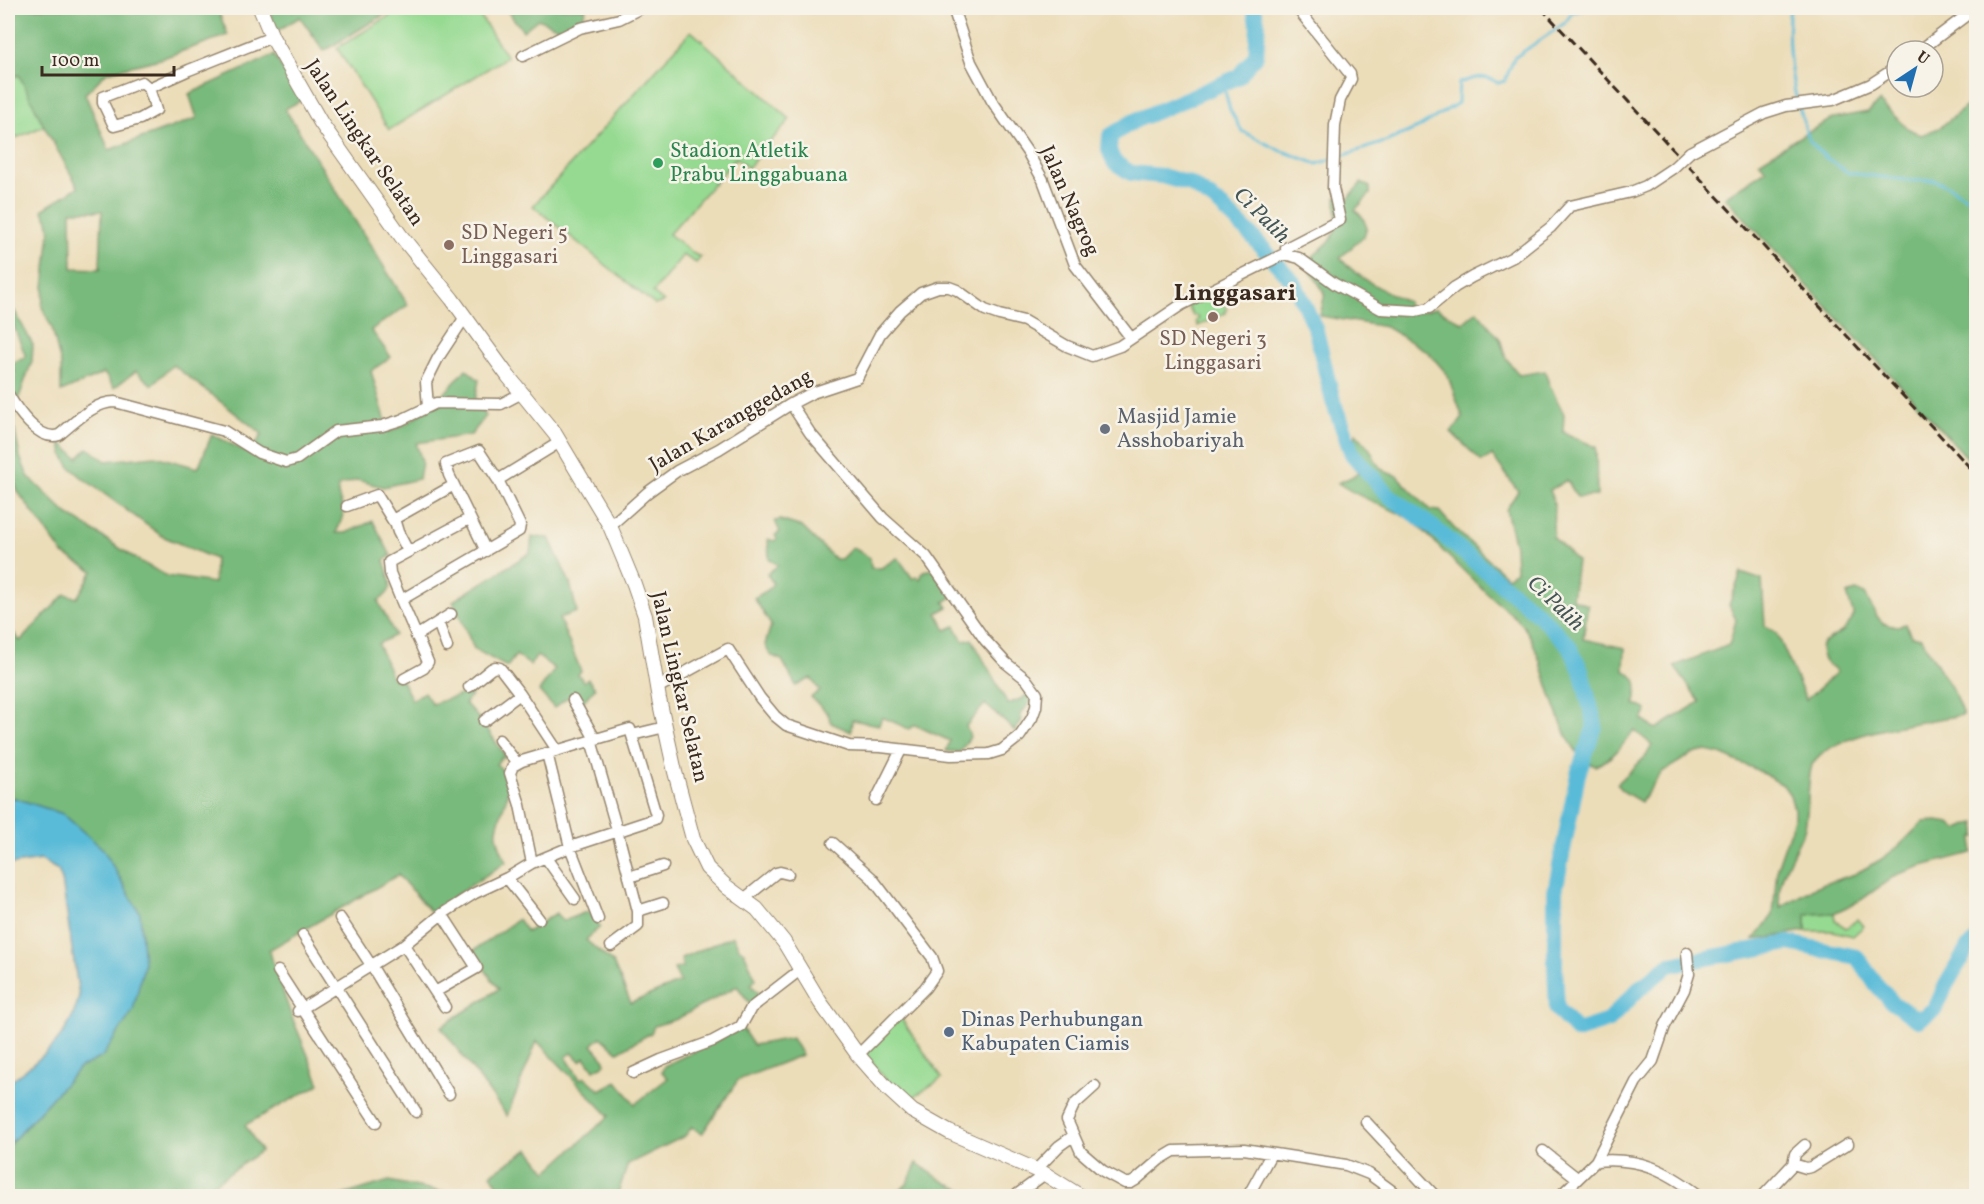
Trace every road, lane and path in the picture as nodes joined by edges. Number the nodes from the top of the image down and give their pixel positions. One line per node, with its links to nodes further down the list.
1 (260, 8): 6 (street, Jalan Lingkar Selatan)
2 (641, 8): 8 (street)
3 (952, 8): 13 (street, Jalan Nagrog)
4 (1297, 8): 11 (street, Jalan Karanggedang)
5 (1976, 8): 7 (street)
6 (272, 37): 10 (street); 12 (street, Jalan Lingkar Selatan)
7 (1935, 39)
8 (523, 56)
9 (1885, 75): 11 (street, bridge)
10 (149, 88): 10 (street)
11 (1286, 254): 13 (street, Jalan Karanggedang)
12 (465, 317): 14 (street, Jalan Lingkar Selatan); 17 (street)
13 (1131, 339): 16 (street, Jalan Karanggedang)
14 (522, 393): 17 (street); 18 (street, Jalan Lingkar Selatan)
15 (8, 394): 17 (street)
16 (791, 404): 24 (street, Jalan Karanggedang); 42 (street)
17 (428, 407)
18 (560, 442): 19 (street); 24 (street, Jalan Lingkar Selatan)
19 (498, 480): 20 (street); 26 (street)
20 (454, 485): 22 (street); 23 (street)
21 (347, 506): 23 (street)
22 (469, 519): 25 (street); 26 (street)
23 (393, 521): 25 (street)
24 (610, 526): 34 (street, Jalan Lingkar Selatan)
25 (408, 550): 27 (street)
26 (486, 551): 27 (street)
27 (401, 600): 30 (street)
28 (451, 614): 29 (street)
29 (438, 622): 30 (street); 31 (street)
30 (416, 636): 32 (street)
31 (447, 648)
32 (404, 678)
33 (469, 687): 35 (street)
34 (657, 688): 38 (street, Jalan Lingkar Selatan); 42 (street)
35 (520, 694): 37 (street); 43 (street)
36 (573, 700): 41 (street)
37 (484, 721)
38 (665, 727): 39 (street); 56 (street, Jalan Lingkar Selatan)
39 (632, 735): 41 (street); 46 (street)
40 (499, 740): 44 (street)
41 (593, 740): 43 (street); 46 (street)
42 (901, 750): 45 (street)
43 (552, 752): 44 (street); 48 (street)
44 (517, 763): 50 (street)
45 (876, 800)
46 (617, 830): 48 (street); 54 (street)
47 (833, 843): 74 (street)
48 (570, 847): 49 (street); 62 (street)
49 (546, 858): 50 (street); 55 (street)
50 (532, 863): 53 (street)
51 (663, 866): 54 (street)
52 (788, 874): 56 (street)
53 (507, 878): 59 (street); 61 (street)
54 (629, 878): 58 (street)
55 (575, 899)
56 (744, 899): 68 (street, Jalan Lingkar Selatan)
57 (663, 903): 58 (street)
58 (638, 911): 65 (street)
59 (442, 914): 64 (street); 71 (street)
60 (340, 918): 67 (street)
61 (538, 919)
62 (598, 919)
63 (303, 935): 70 (street)
64 (404, 945): 67 (street); 71 (street)
65 (611, 946)
66 (1687, 952): 86 (street)
67 (371, 965): 70 (street); 77 (street)
68 (800, 970): 74 (street, Jalan Lingkar Selatan); 75 (street)
69 (278, 971): 73 (street)
70 (336, 988): 73 (street); 78 (street)
71 (435, 992): 72 (street)
72 (445, 1008)
73 (300, 1010): 79 (street)
74 (858, 1055): 88 (street, Jalan Lingkar Selatan)
75 (633, 1074)
76 (1095, 1086): 81 (street)
77 (449, 1094)
78 (416, 1112)
79 (376, 1122)
80 (1366, 1122): 95 (street)
81 (1073, 1136): 85 (street); 88 (street)
82 (1848, 1144): 87 (street)
83 (1805, 1145): 87 (street)
84 (1543, 1151): 89 (street)
85 (1271, 1154): 93 (street); 94 (street)
86 (1596, 1161): 89 (street); 96 (street)
87 (1793, 1164): 97 (street)
88 (1041, 1172): 91 (street); 92 (street, Jalan Lingkar Selatan)
89 (1577, 1178): 90 (street)
90 (1561, 1196)
91 (1015, 1197)
92 (1080, 1197)
93 (1248, 1197)
94 (1399, 1197)
95 (1436, 1197)
96 (1700, 1197)
97 (1763, 1197)

